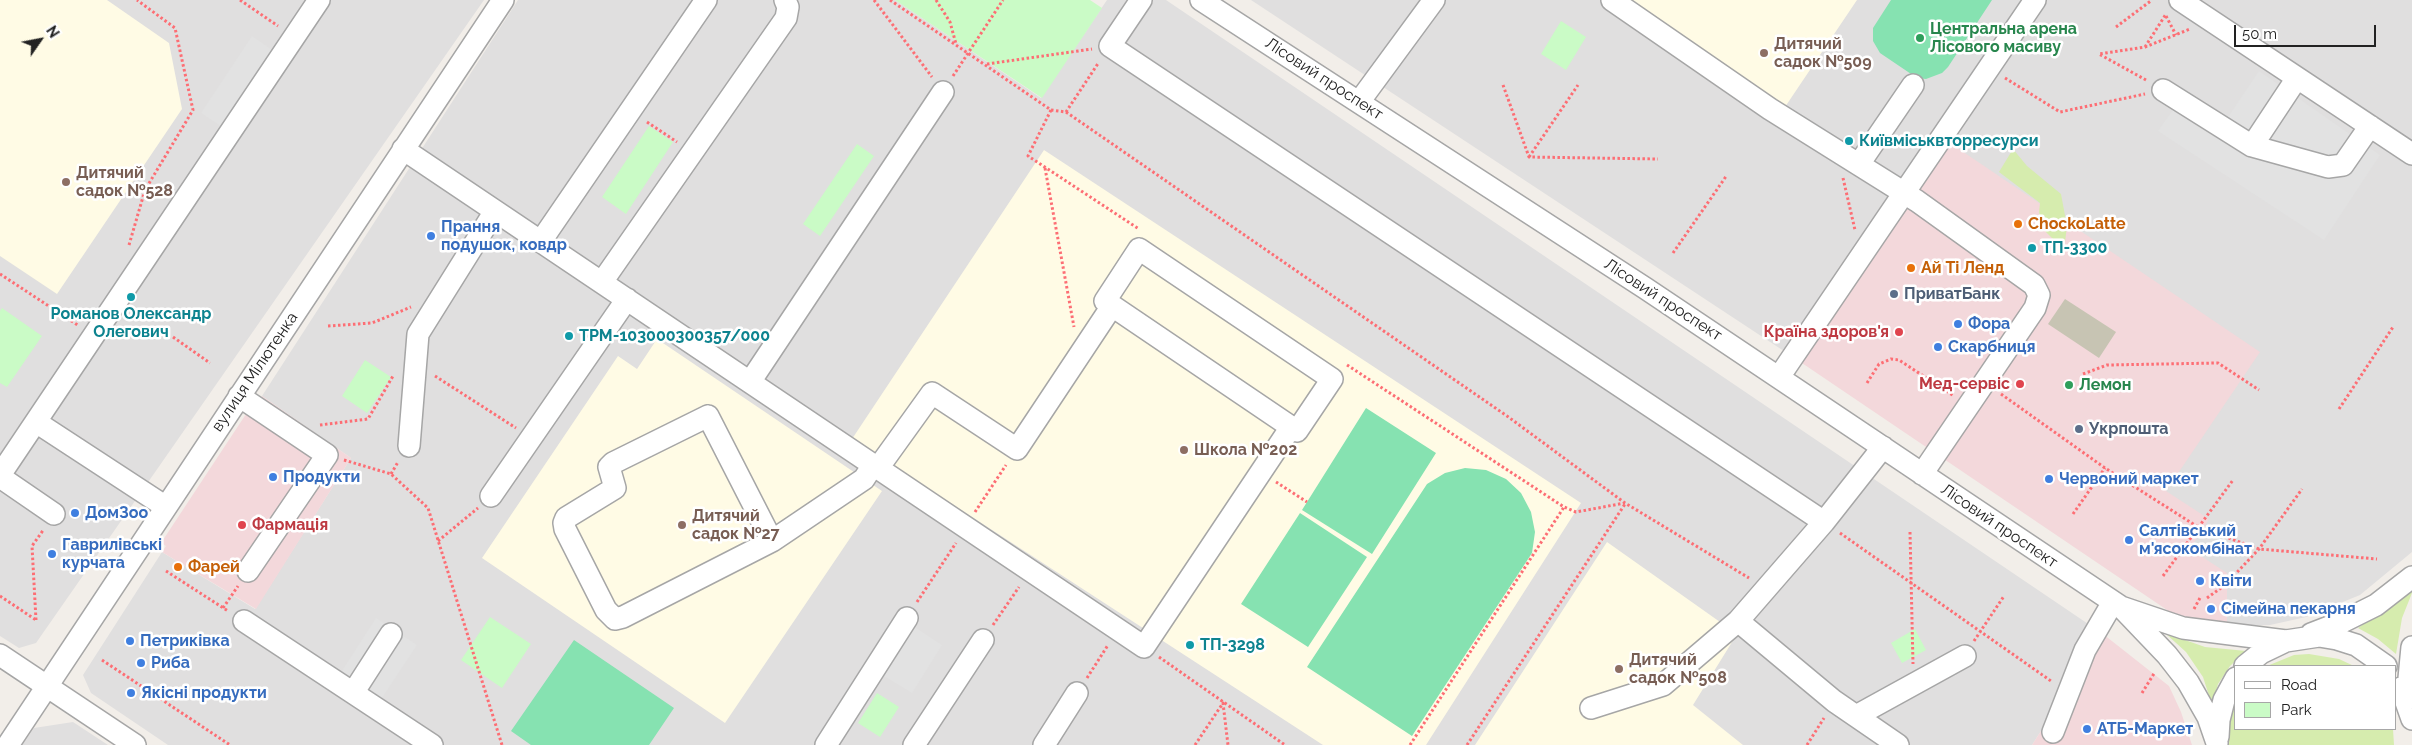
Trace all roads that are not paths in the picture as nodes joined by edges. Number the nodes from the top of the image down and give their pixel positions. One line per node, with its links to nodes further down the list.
1 (319, 0): 30 (street)
2 (503, 0): 18 (street, вулиця Мілютенка)
3 (706, 0): 23 (street)
4 (785, 0): 24 (street)
5 (1140, 0): 40 (street)
6 (1201, 0): 15 (street, Лісовий проспект)
7 (1434, 0): 15 (street)
8 (1612, 0): 20 (street)
9 (2035, 0): 21 (street)
10 (2171, 5): 11 (street)
11 (2297, 78): 16 (street); 17 (street)
12 (1913, 85): 20 (street)
13 (2163, 90): 17 (street)
14 (943, 92): 28 (street)
15 (1359, 102): 27 (street, Лісовий проспект)
16 (2370, 126): 17 (street); 19 (street)
17 (2252, 146)
18 (403, 149): 22 (street); 29 (street, вулиця Мілютенка)
19 (2412, 154)
20 (1859, 164): 21 (street)
21 (1904, 192): 27 (street); 35 (street)
22 (495, 211): 23 (street); 32 (street)
23 (541, 242): 24 (street)
24 (602, 282): 25 (street)
25 (627, 299): 28 (street); 37 (street)
26 (1112, 306): 31 (street); 31 (street); 34 (street)
27 (1779, 377): 33 (street, Лісовий проспект)
28 (750, 382): 34 (street)
29 (240, 396): 38 (street, вулиця Мілютенка); 42 (street)
30 (36, 422): 36 (street); 38 (street)
31 (1291, 427): 34 (street)
32 (409, 446)
33 (1882, 447): 35 (street, Лісовий проспект); 40 (street)
34 (876, 466): 41 (street)
35 (1922, 474): 44 (street, Лісовий проспект)
36 (0, 476): 39 (street)
37 (491, 496)
38 (166, 507): 58 (street, вулиця Мілютенка)
39 (54, 514)
40 (1824, 522): 47 (street)
41 (772, 541): 41 (street)
42 (248, 571)
43 (2412, 576): 49 (street)
44 (2117, 604): 49 (street, Лісовий проспект); 64 (street); 66 (street, Лісовий проспект)
45 (907, 618): 70 (street)
46 (244, 621): 59 (street)
47 (1738, 622): 61 (street); 63 (street)
48 (391, 634): 59 (street)
49 (2294, 639): 54 (street); 55 (street)
50 (983, 640): 71 (street)
51 (2412, 647): 62 (street)
52 (0, 655): 58 (street)
53 (1964, 656): 63 (street)
54 (2246, 665)
55 (2385, 665)
56 (2397, 681): 62 (street)
57 (2234, 682): 66 (street)
58 (48, 686): 67 (street, вулиця Мілютенка); 68 (street)
59 (353, 693): 69 (street)
60 (1077, 693): 72 (street)
61 (1591, 708)
62 (2409, 709)
63 (1856, 716): 65 (street)
64 (2053, 732)
65 (1886, 742)
66 (2218, 744)
67 (8, 745)
68 (135, 745)
69 (432, 745)
70 (826, 745)
71 (914, 745)
72 (1044, 745)

